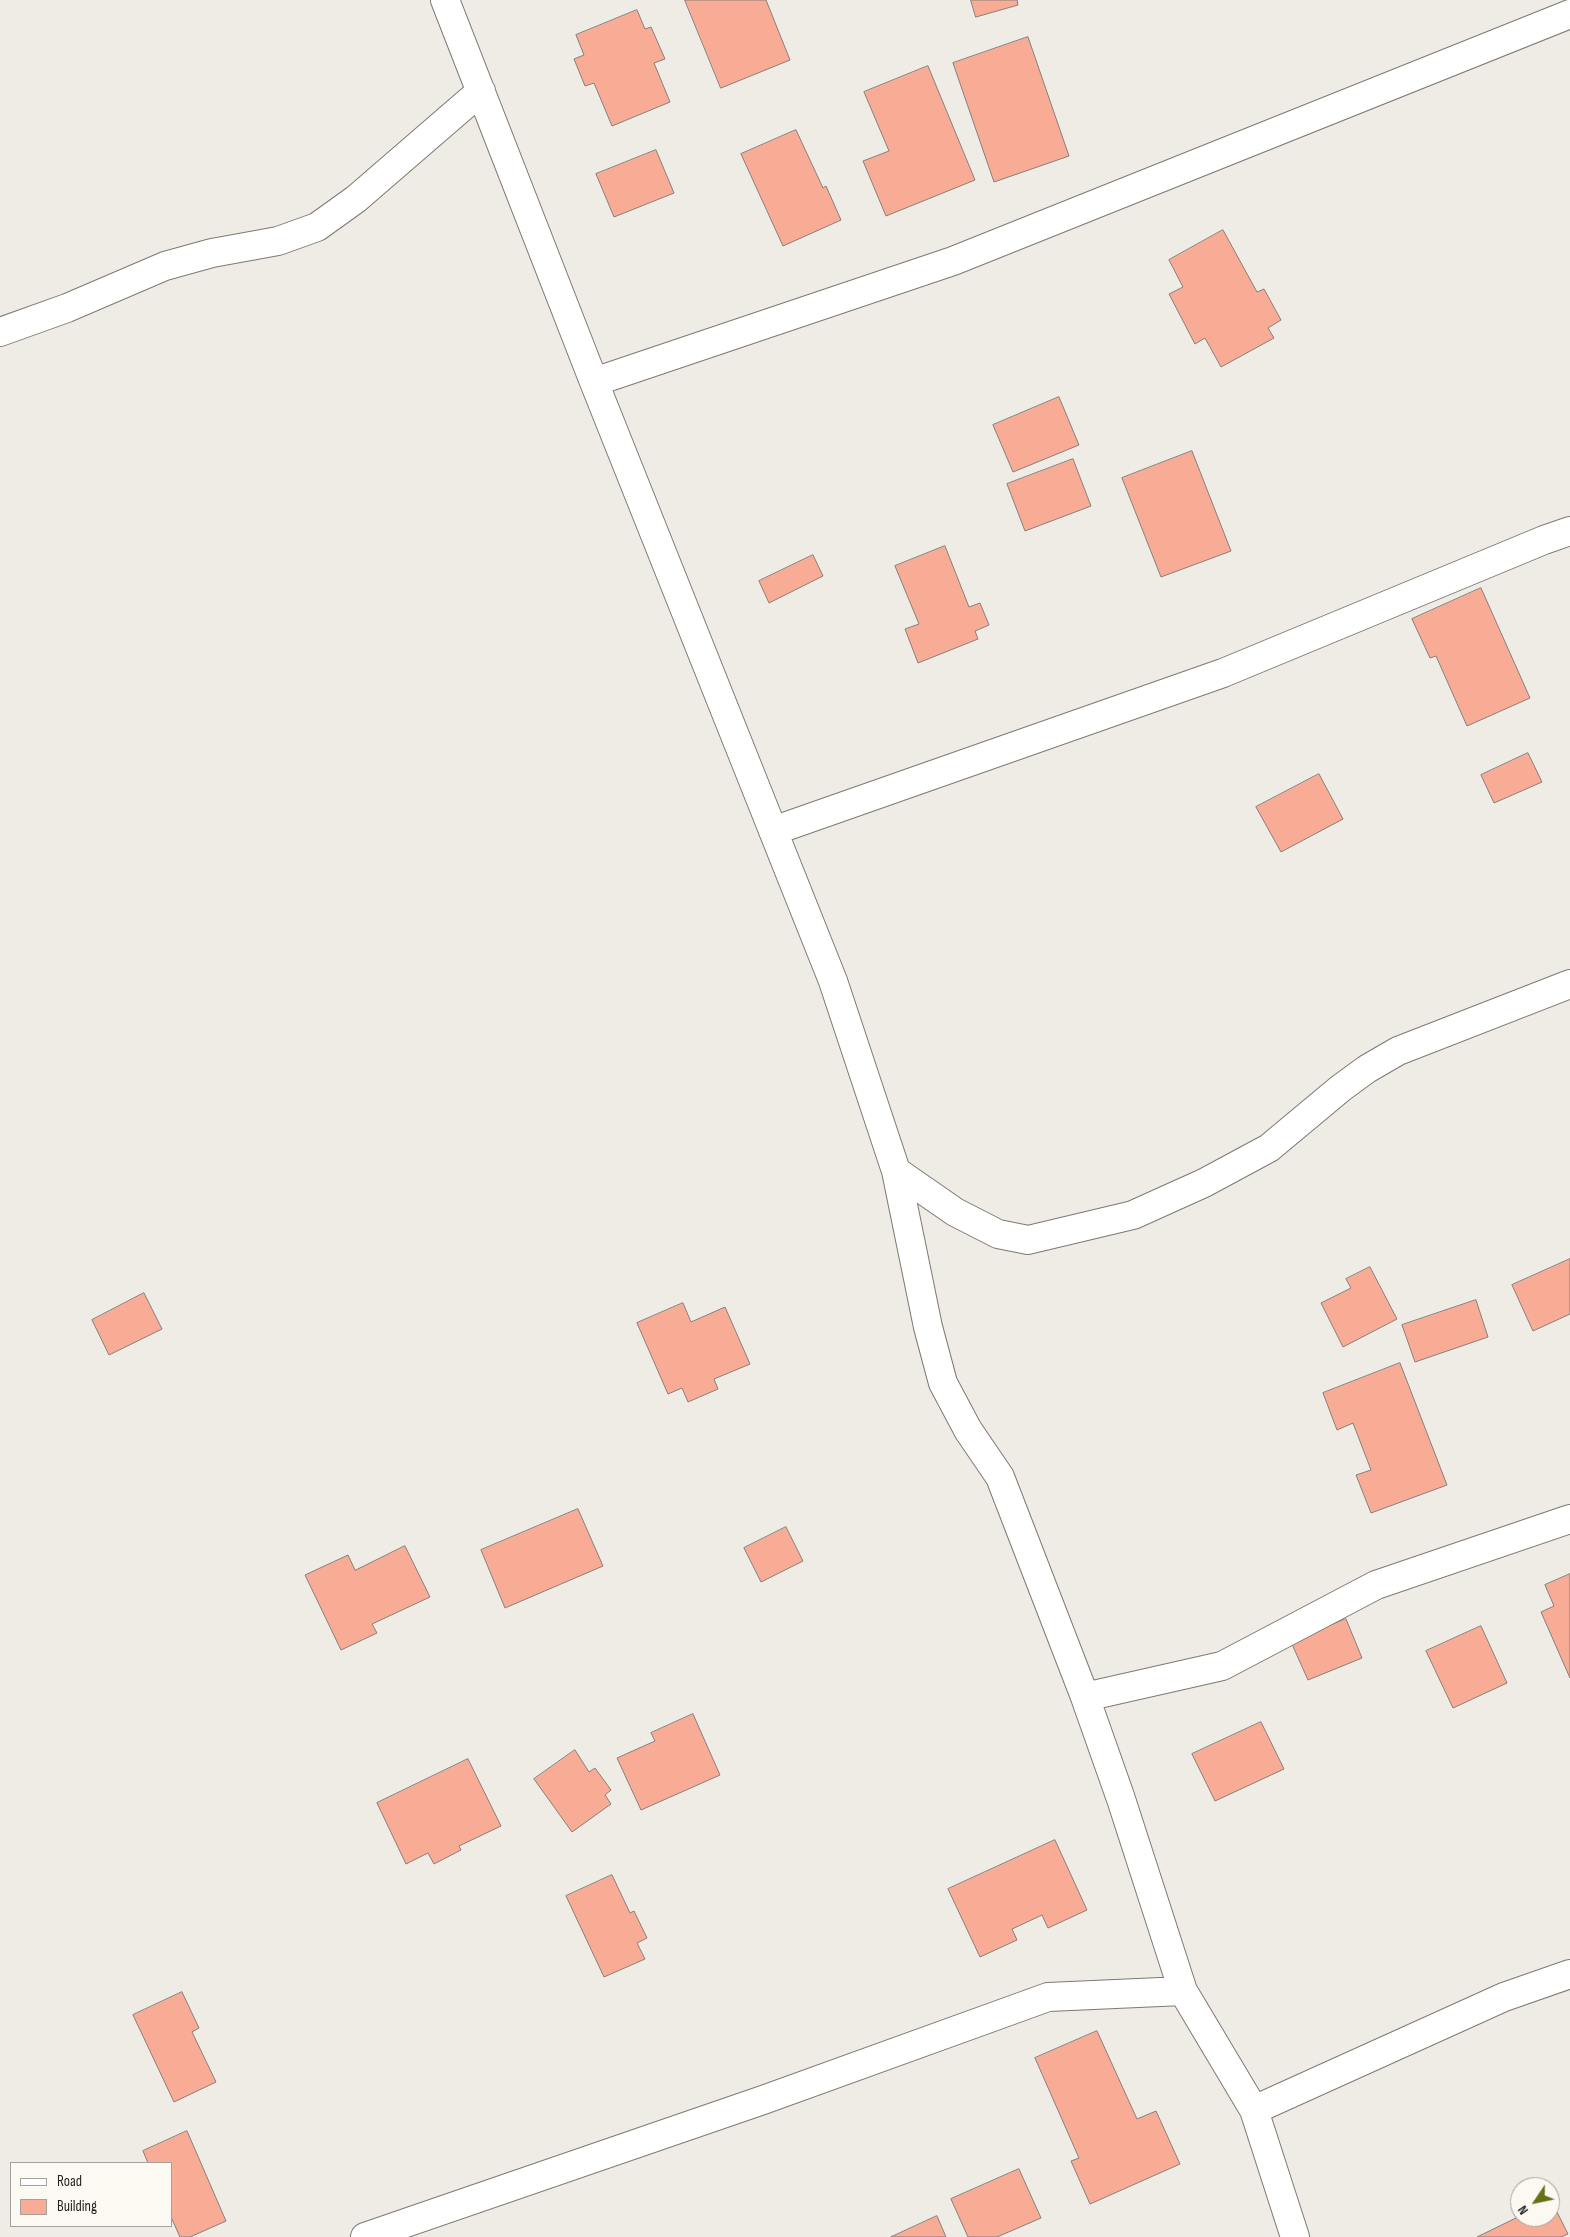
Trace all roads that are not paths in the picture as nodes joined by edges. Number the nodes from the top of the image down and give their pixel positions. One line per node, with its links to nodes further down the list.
1 (445, 0): 3 (street)
2 (1570, 14): 5 (street)
3 (481, 91): 4 (street); 5 (street)
4 (0, 332)
5 (594, 382): 7 (street)
6 (1570, 531): 7 (street)
7 (773, 831): 9 (street)
8 (1570, 984): 9 (street)
9 (896, 1171): 11 (street)
10 (1570, 1519): 11 (street)
11 (1084, 1697): 13 (street)
12 (1570, 1974): 14 (street)
13 (1183, 1991): 14 (street); 15 (street)
14 (1254, 2110): 16 (street)
15 (365, 2237)
16 (1295, 2237)

